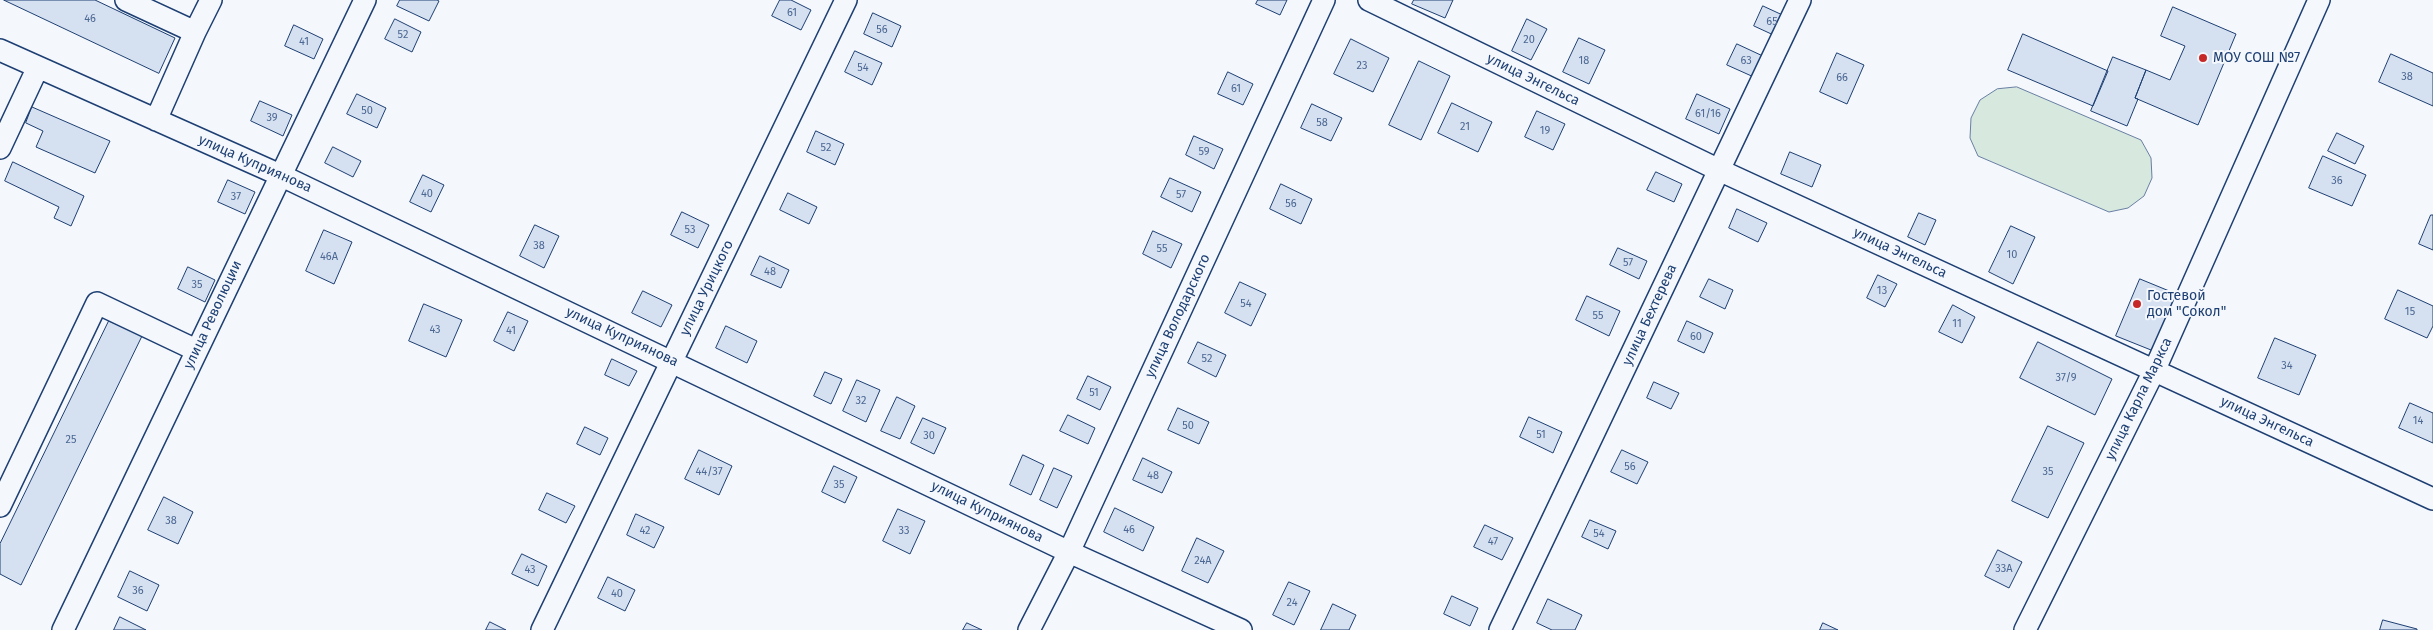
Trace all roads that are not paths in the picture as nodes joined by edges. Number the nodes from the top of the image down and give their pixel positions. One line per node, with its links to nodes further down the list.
1 (126, 0): 9 (street)
2 (211, 0): 9 (street)
3 (365, 0): 15 (street, улица Революции)
4 (846, 0): 17 (street, улица Урицкого)
5 (1324, 0): 22 (street, улица Володарского)
6 (1369, 0): 14 (street, улица Энгельса)
7 (1800, 0): 14 (street, улица Бехтерева)
8 (2320, 0): 18 (street, улица Карла Маркса)
9 (195, 32): 12 (street)
10 (0, 50): 11 (street, улица Куприянова)
11 (38, 67): 12 (street, улица Куприянова); 13 (street)
12 (156, 120): 15 (street, улица Куприянова)
13 (0, 148)
14 (1719, 170): 18 (street, улица Энгельса); 27 (street, улица Бехтерева)
15 (280, 175): 16 (street, улица Революции); 17 (street, улица Куприянова)
16 (196, 350): 19 (street); 23 (street, улица Революции)
17 (672, 361): 22 (street, улица Куприянова); 24 (street, улица Урицкого)
18 (2155, 370): 20 (street, улица Энгельса); 28 (street, улица Карла Маркса)
19 (8, 469): 21 (street)
20 (2433, 499)
21 (0, 506)
22 (1069, 552): 25 (street, улица Володарского); 26 (street, улица Куприянова)
23 (64, 630)
24 (542, 630)
25 (1029, 630)
26 (1241, 630)
27 (1500, 630)
28 (2025, 630)

